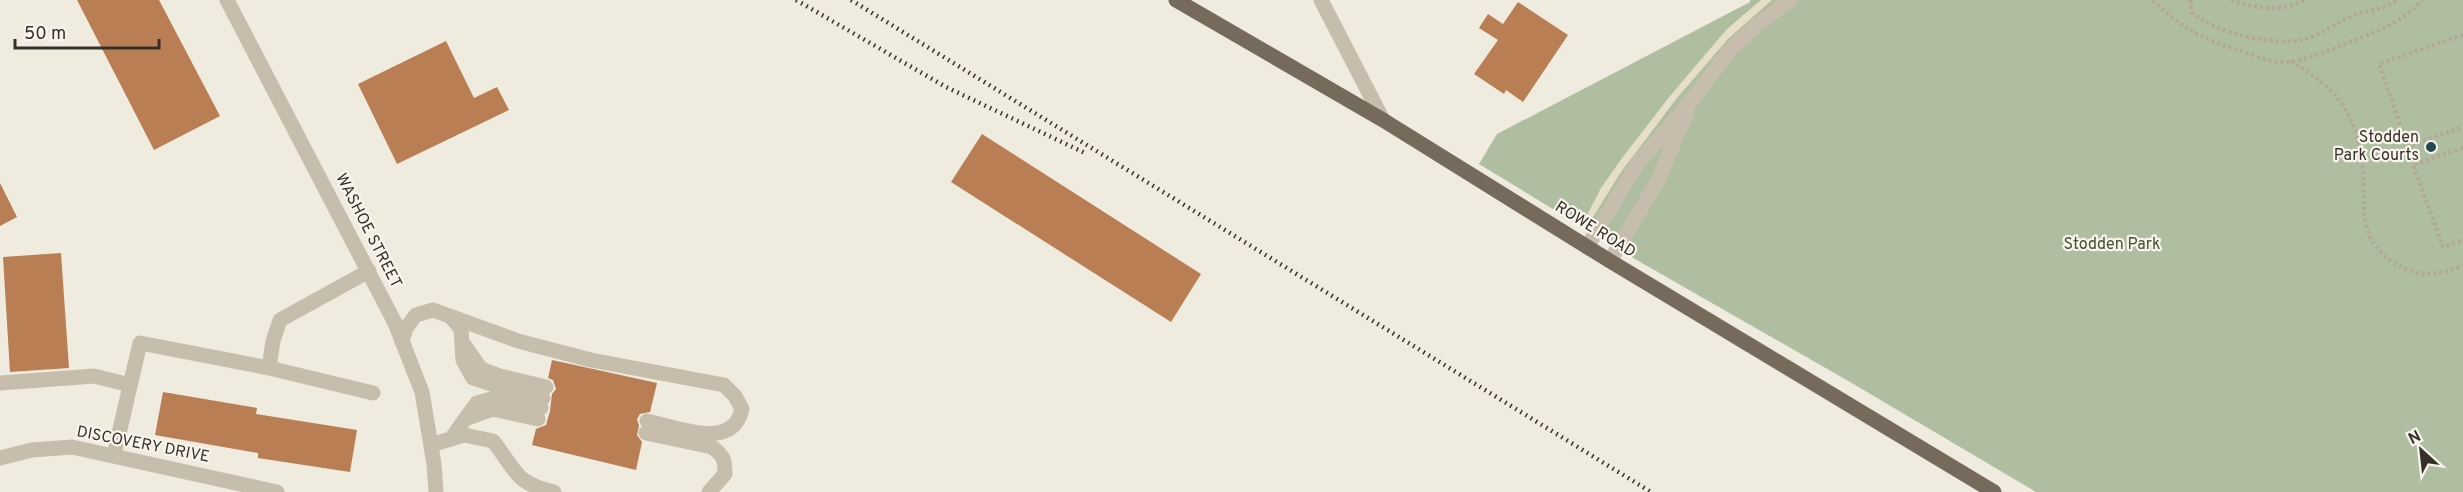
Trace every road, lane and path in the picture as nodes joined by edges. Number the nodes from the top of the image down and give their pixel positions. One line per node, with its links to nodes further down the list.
1 (227, 0): 21 (street, WASHOE STREET)
2 (1176, 0): 14 (main road, ROWE ROAD)
3 (1321, 0): 14 (street)
4 (1790, 0): 13 (street)
5 (2153, 0): 12 (path)
6 (2190, 0): 9 (path)
7 (2231, 0): 8 (path)
8 (2305, 0)
9 (2398, 0)
10 (2422, 0): 12 (path)
11 (2463, 35): 15 (path)
12 (2291, 61): 20 (path)
13 (1692, 100): 18 (street); 19 (street)
14 (1383, 120): 18 (main road, ROWE ROAD)
15 (2463, 128)
16 (2463, 148): 17 (path)
17 (2463, 240)
18 (1587, 247): 19 (main road, ROWE ROAD)
19 (1610, 261): 38 (main road, ROWE ROAD)
20 (2463, 266)
21 (369, 271): 23 (street, WASHOE STREET); 24 (street)
22 (450, 316): 23 (street); 29 (street); 30 (street)
23 (402, 342): 31 (street, WASHOE STREET)
24 (269, 368): 26 (street); 27 (street)
25 (0, 383): 26 (street)
26 (130, 385): 32 (street)
27 (373, 393)
28 (646, 427): 30 (street)
29 (451, 439): 31 (street); 36 (street)
30 (716, 442): 37 (street)
31 (431, 445): 35 (street, WASHOE STREET)
32 (114, 455): 33 (street, DISCOVERY DRIVE); 34 (street, DISCOVERY DRIVE)
33 (0, 458)
34 (278, 492)
35 (436, 492)
36 (554, 492)
37 (709, 492)
38 (1994, 492)

